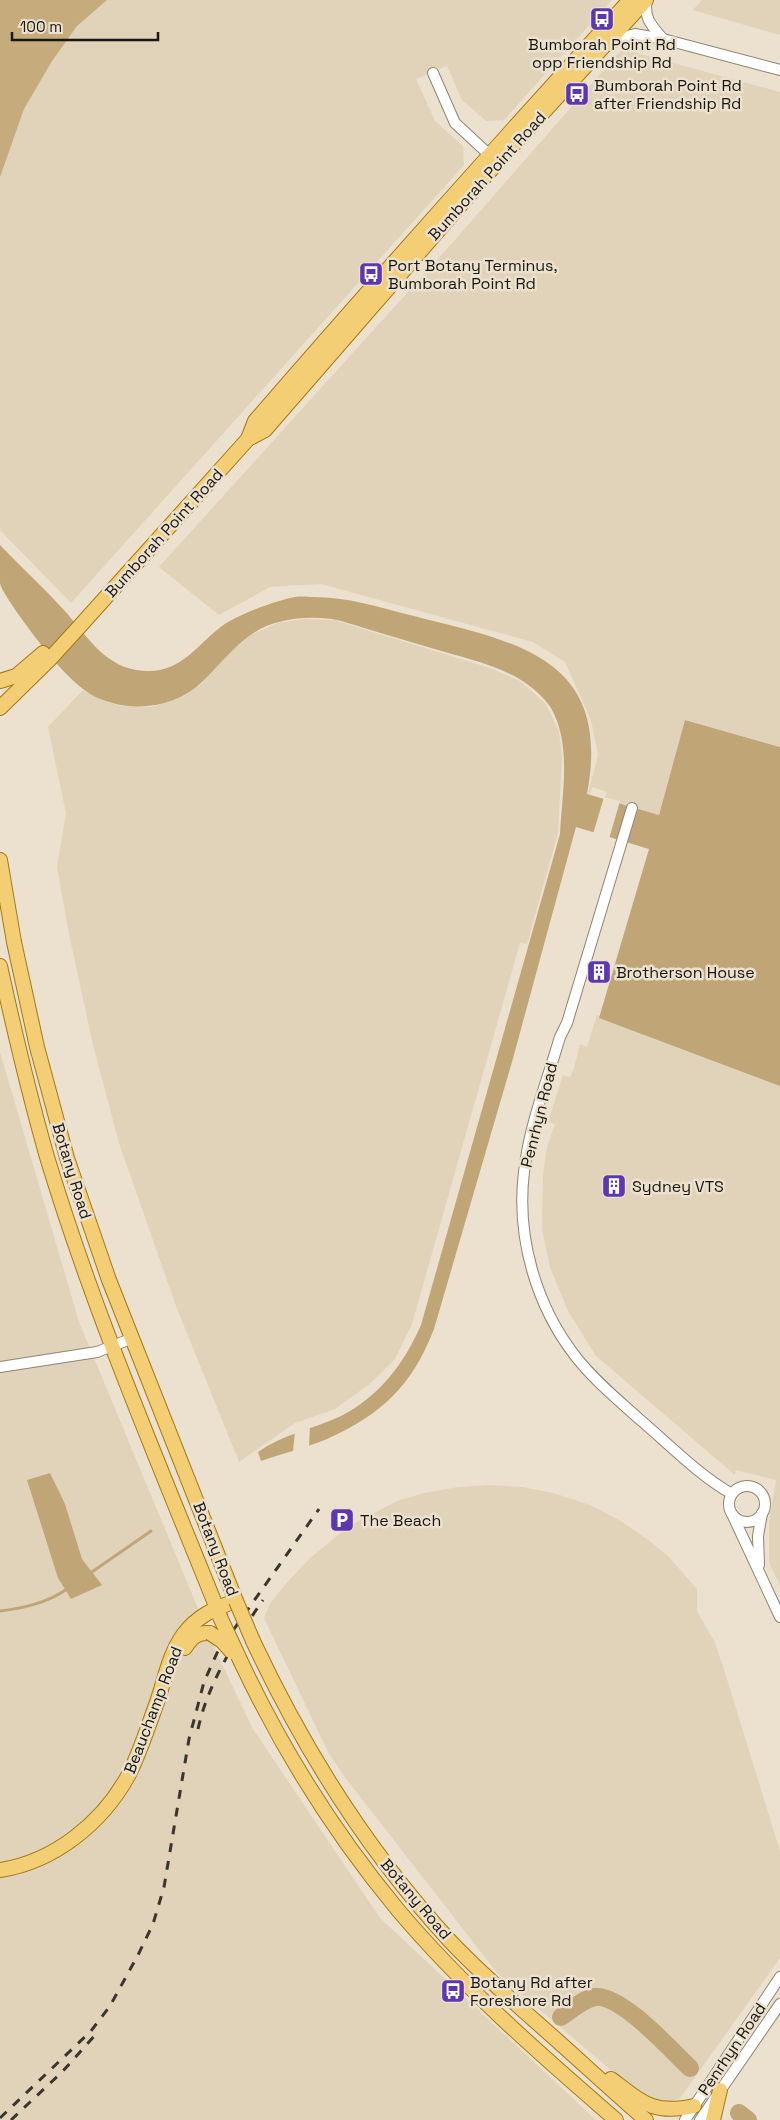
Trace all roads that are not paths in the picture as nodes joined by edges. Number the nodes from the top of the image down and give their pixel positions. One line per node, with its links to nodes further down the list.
1 (630, 0): 7 (main road, Bumborah Point Road)
2 (646, 0): 3 (street); 4 (main road, Bumborah Point Road)
3 (663, 39): 4 (street); 5 (street)
4 (601, 50): 7 (main road, Bumborah Point Road)
5 (780, 70)
6 (433, 73): 7 (street)
7 (493, 159): 8 (main road, Bumborah Point Road); 9 (main road, Bumborah Point Road)
8 (344, 318): 9 (street); 10 (main road, Bumborah Point Road)
9 (355, 328): 10 (main road, Bumborah Point Road)
10 (248, 439): 11 (main road, Bumborah Point Road)
11 (47, 656): 12 (main road, Bumborah Point Road); 13 (main road, Bumborah Point Road)
12 (0, 681)
13 (0, 708)
14 (632, 808): 20 (street, Penrhyn Road)
15 (0, 860): 17 (main road, Botany Road)
16 (0, 966): 18 (main road, Botany Road)
17 (133, 1338): 18 (street); 24 (main road, Botany Road)
18 (113, 1346): 19 (street); 24 (main road, Botany Road)
19 (0, 1367)
20 (732, 1494): 21 (street); 22 (street)
21 (732, 1514): 22 (street); 23 (street)
22 (762, 1514): 23 (street)
23 (758, 1569): 25 (street)
24 (227, 1605): 26 (main road, Botany Road, bridge); 27 (main road, Beauchamp Road); 31 (main road, Botany Road, bridge)
25 (780, 1617)
26 (241, 1662): 27 (main road, bridge); 34 (main road, Botany Road)
27 (165, 1678): 28 (main road, Beauchamp Road)
28 (0, 1870)
29 (780, 1977): 33 (street, Penrhyn Road)
30 (780, 2004): 32 (street, Penrhyn Road)
31 (561, 2044): 33 (main road); 35 (main road, Botany Road)
32 (720, 2090): 37 (street, Penrhyn Road); 38 (main road)
33 (694, 2106): 36 (street, Penrhyn Road)
34 (615, 2119)
35 (646, 2120)
36 (685, 2120)
37 (700, 2120)
38 (713, 2120)

